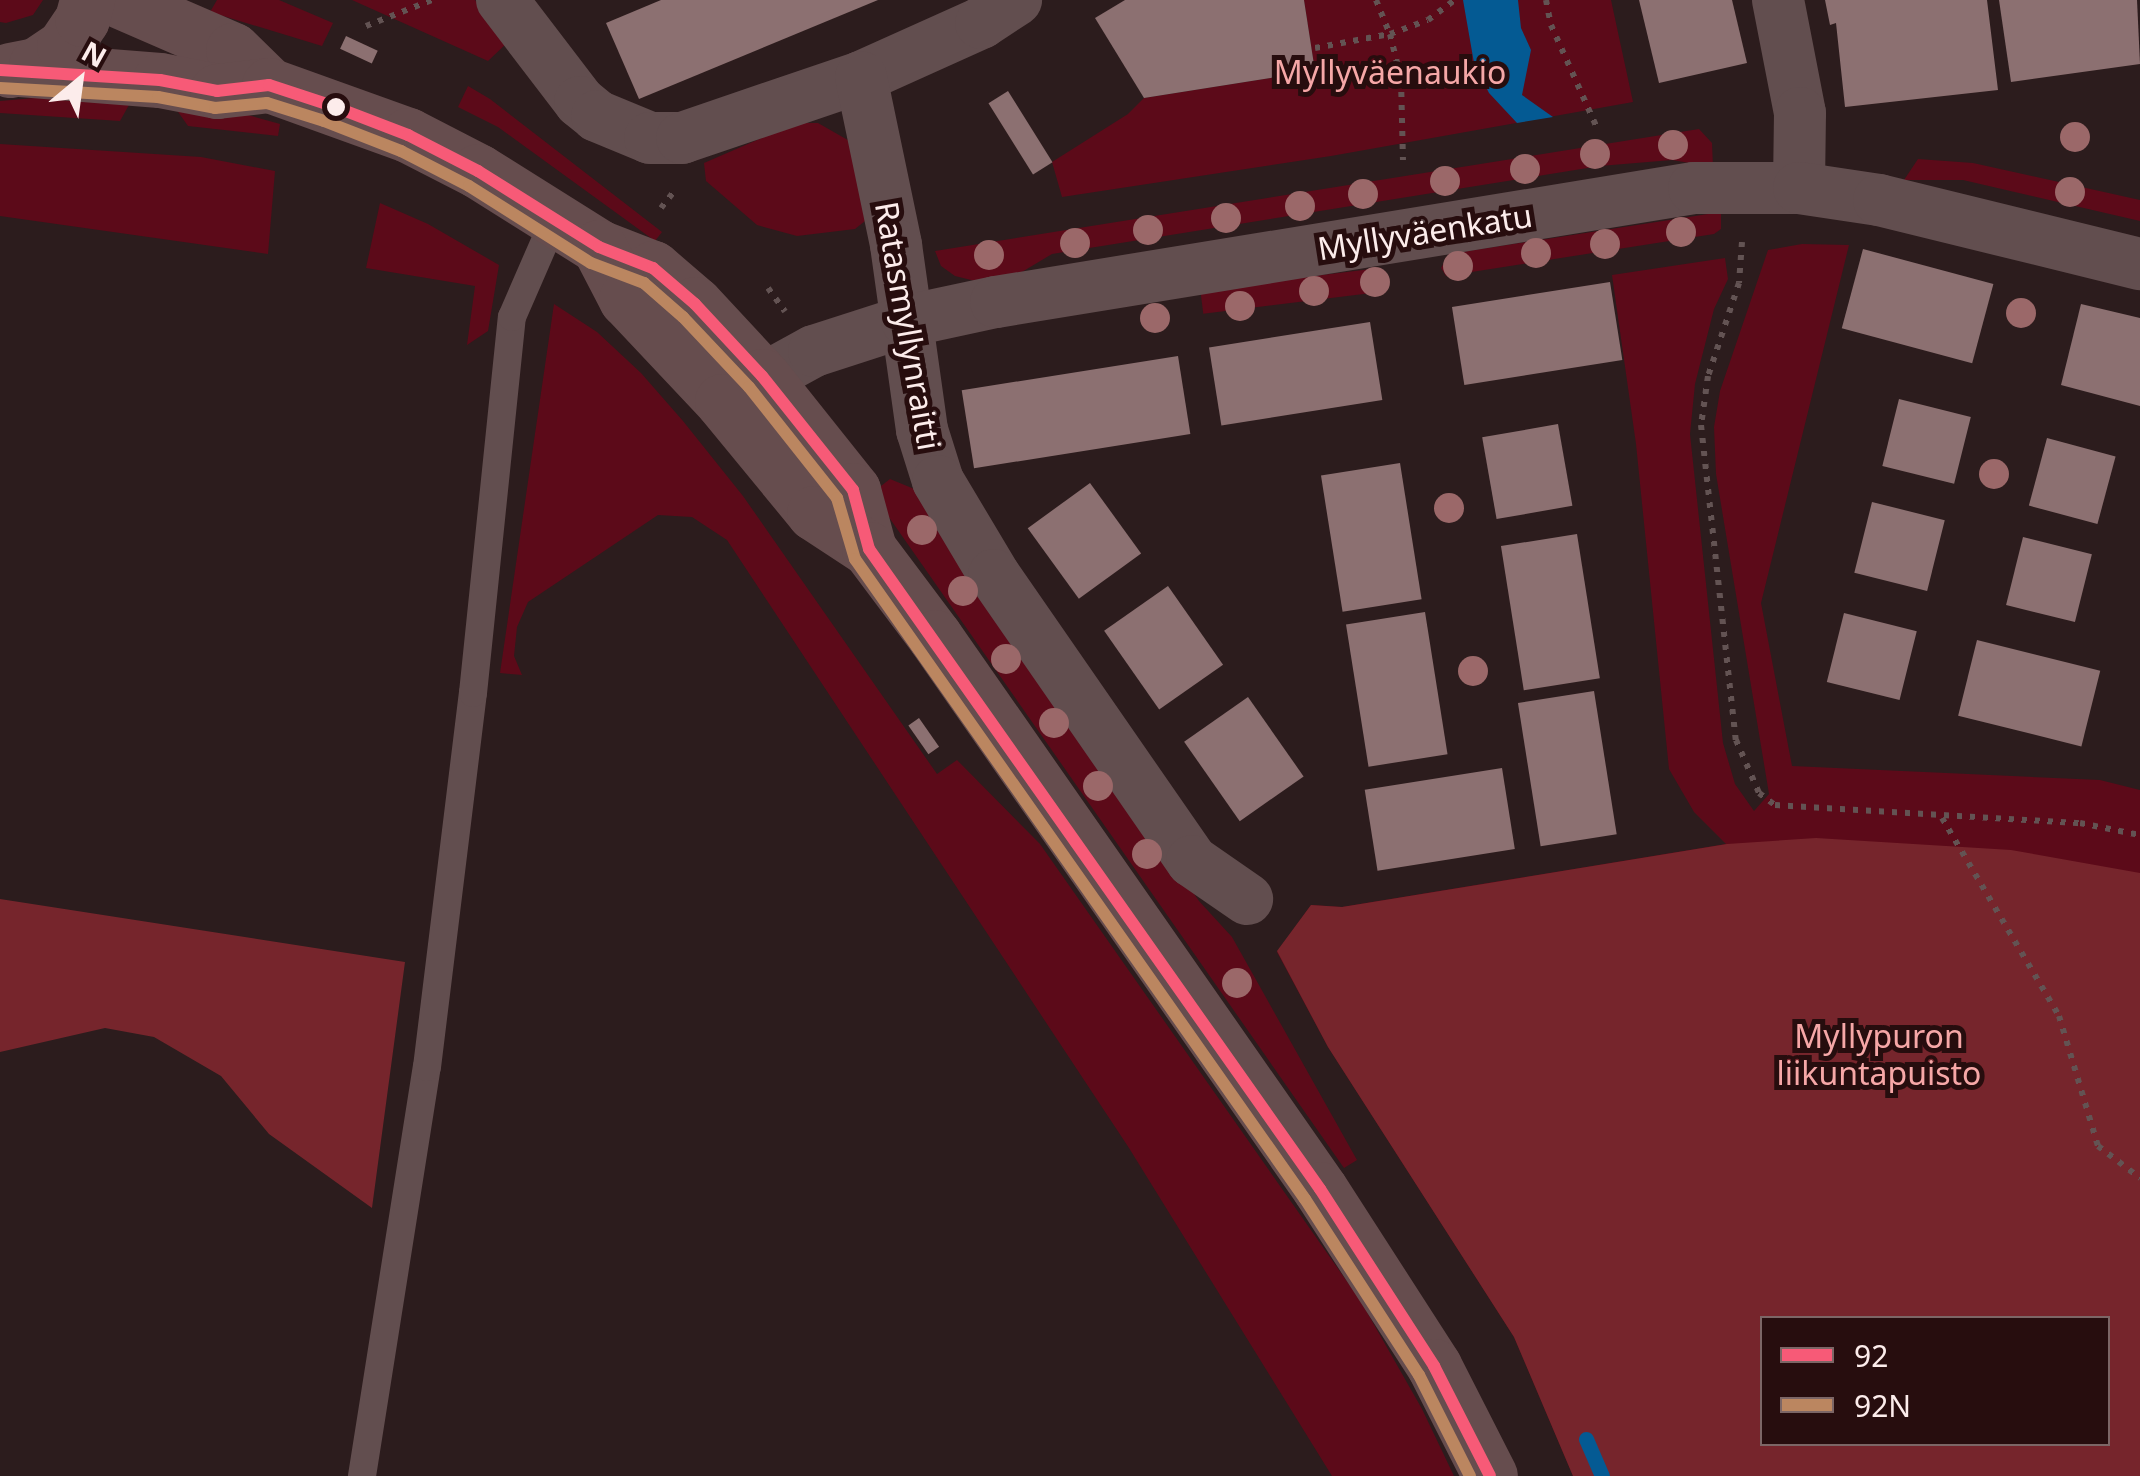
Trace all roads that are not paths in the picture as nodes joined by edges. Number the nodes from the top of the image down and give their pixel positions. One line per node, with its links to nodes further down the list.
1 (87, 0): 6 (street)
2 (118, 0): 8 (street)
3 (502, 0): 7 (street)
4 (1016, 0): 7 (street)
5 (1778, 0): 9 (street)
6 (10, 70): 8 (street)
7 (861, 78): 12 (street, Ratasmyllynraitti)
8 (269, 85): 10 (street)
9 (1799, 188): 11 (street, Myllyväenkatu); 12 (street, Myllyväenkatu)
10 (577, 232): 13 (street); 15 (lane)
11 (2140, 264)
12 (907, 321): 13 (street, Myllyväenkatu); 14 (street, Ratasmyllynraitti)
13 (742, 388): 16 (street)
14 (1248, 899)
15 (362, 1476)
16 (1490, 1476)

